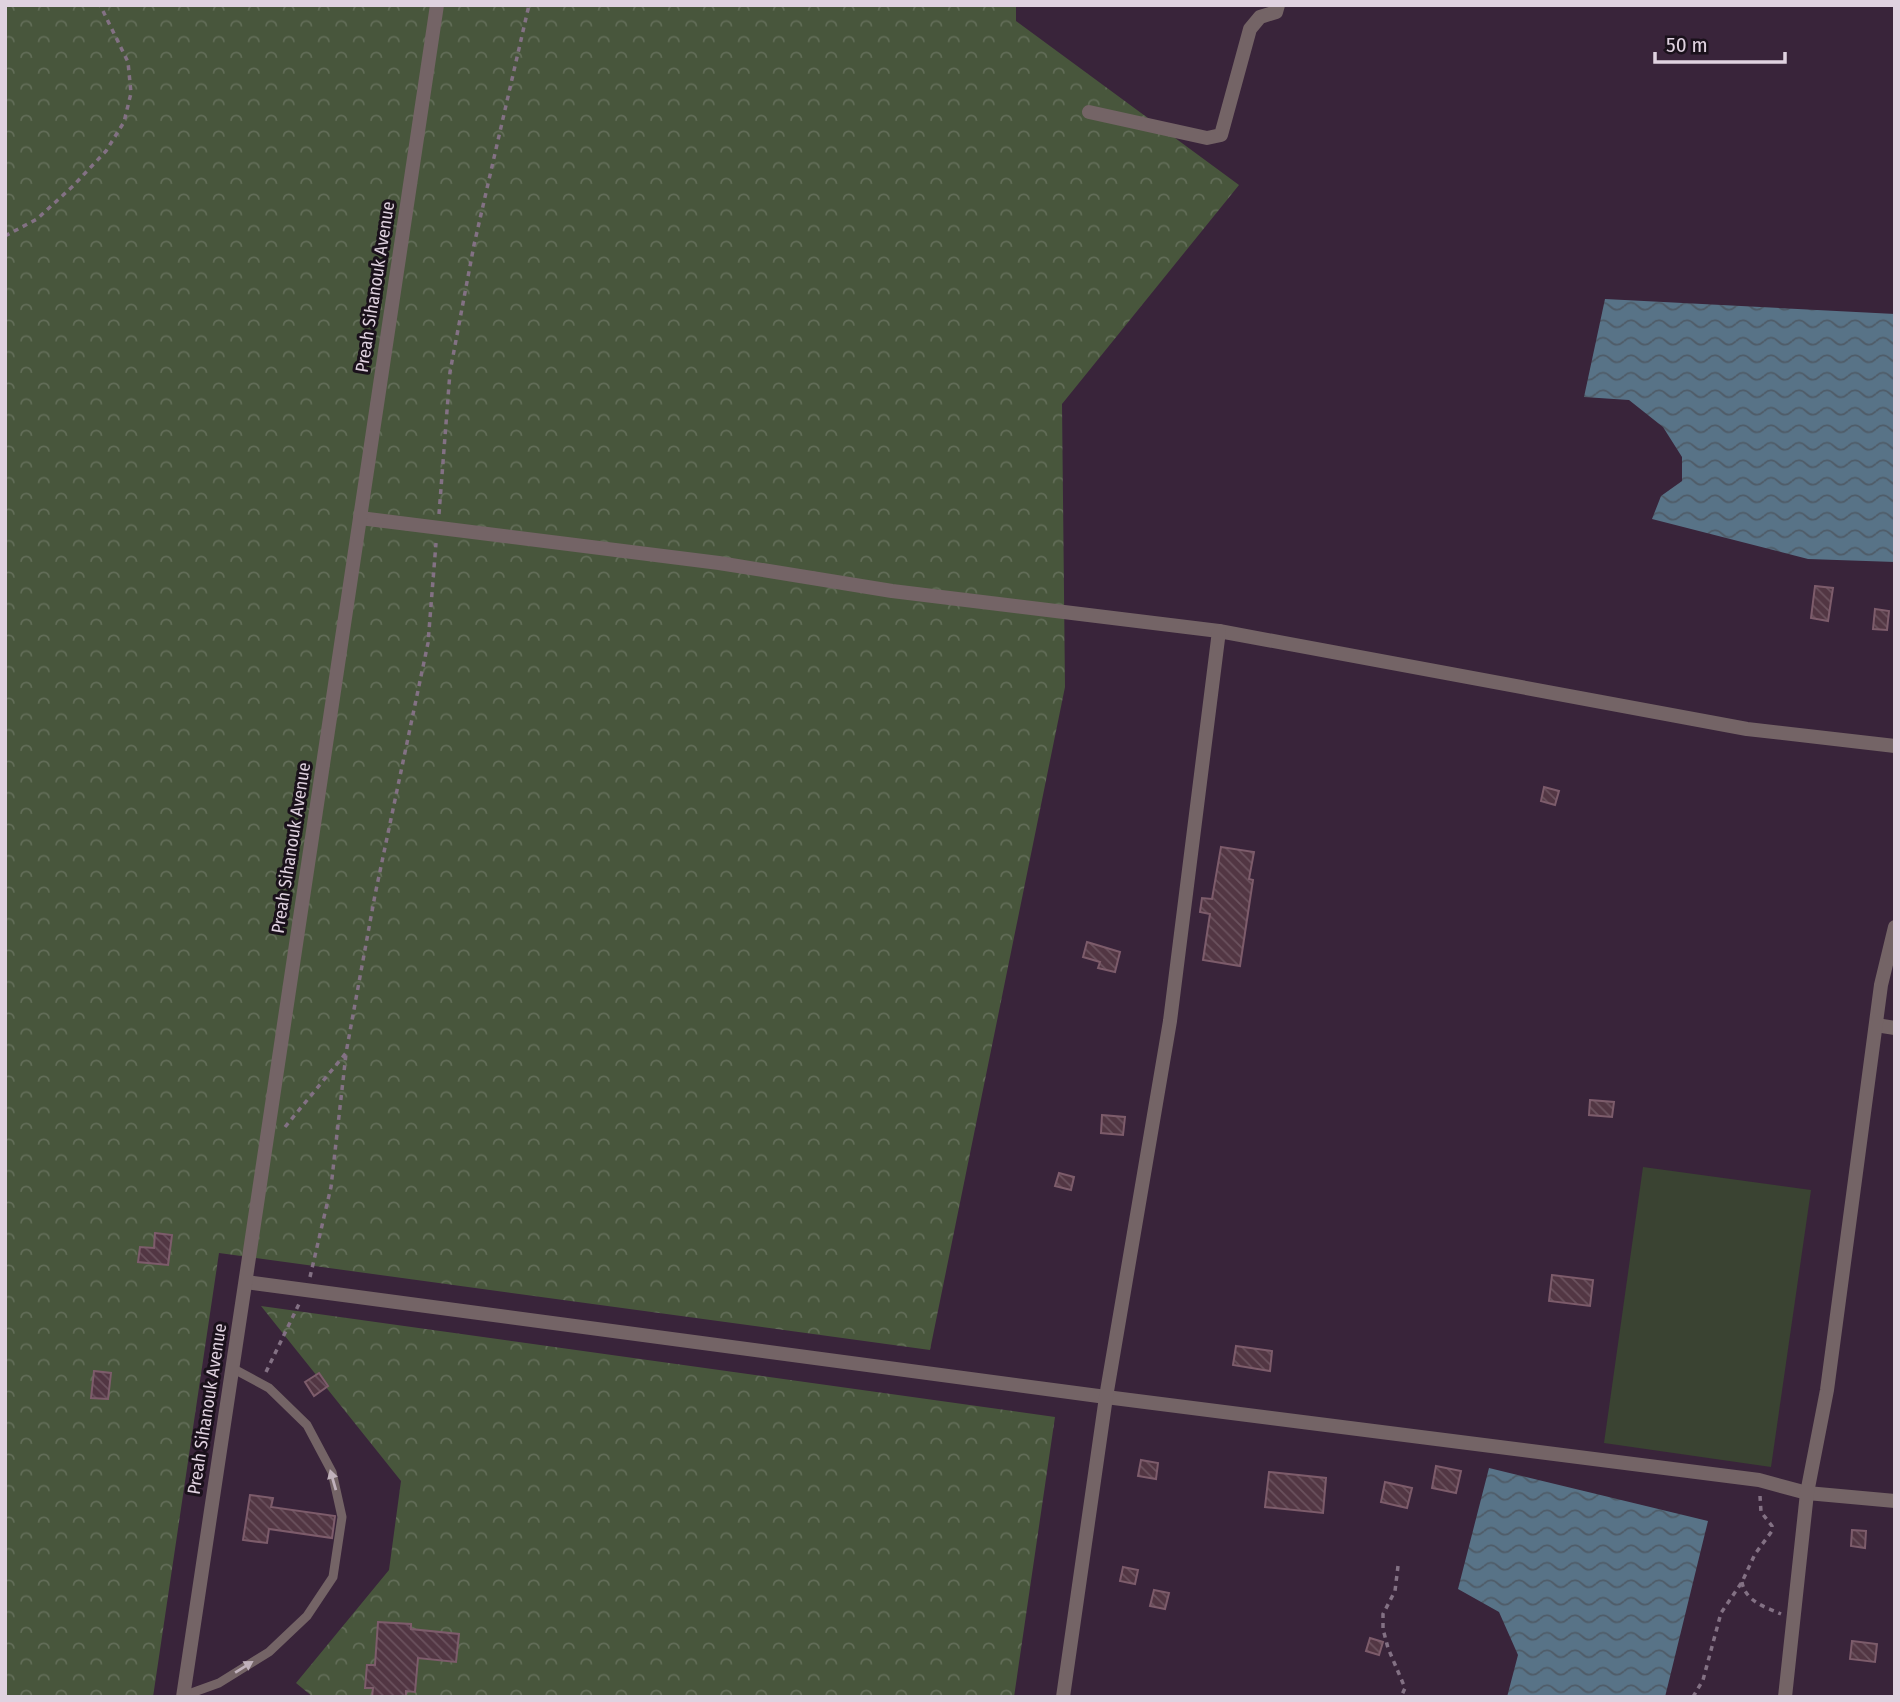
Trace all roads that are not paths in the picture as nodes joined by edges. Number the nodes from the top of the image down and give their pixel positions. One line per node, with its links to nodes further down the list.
1 (437, 5): 4 (street, Preah Sihanouk Avenue)
2 (1278, 5): 3 (street)
3 (1089, 112)
4 (360, 518): 5 (street); 10 (street, Preah Sihanouk Avenue)
5 (1219, 631): 6 (street); 12 (street)
6 (1895, 746)
7 (1895, 927): 8 (street)
8 (1876, 1025): 9 (street); 13 (street)
9 (1895, 1028)
10 (246, 1282): 11 (street, Preah Sihanouk Avenue); 12 (street)
11 (232, 1368): 15 (street, Preah Sihanouk Avenue); 15 (lane, one-way to 11)
12 (1106, 1397): 13 (street); 16 (street)
13 (1808, 1493): 14 (street); 17 (street)
14 (1895, 1501)
15 (183, 1697)
16 (1063, 1697)
17 (1785, 1697)

